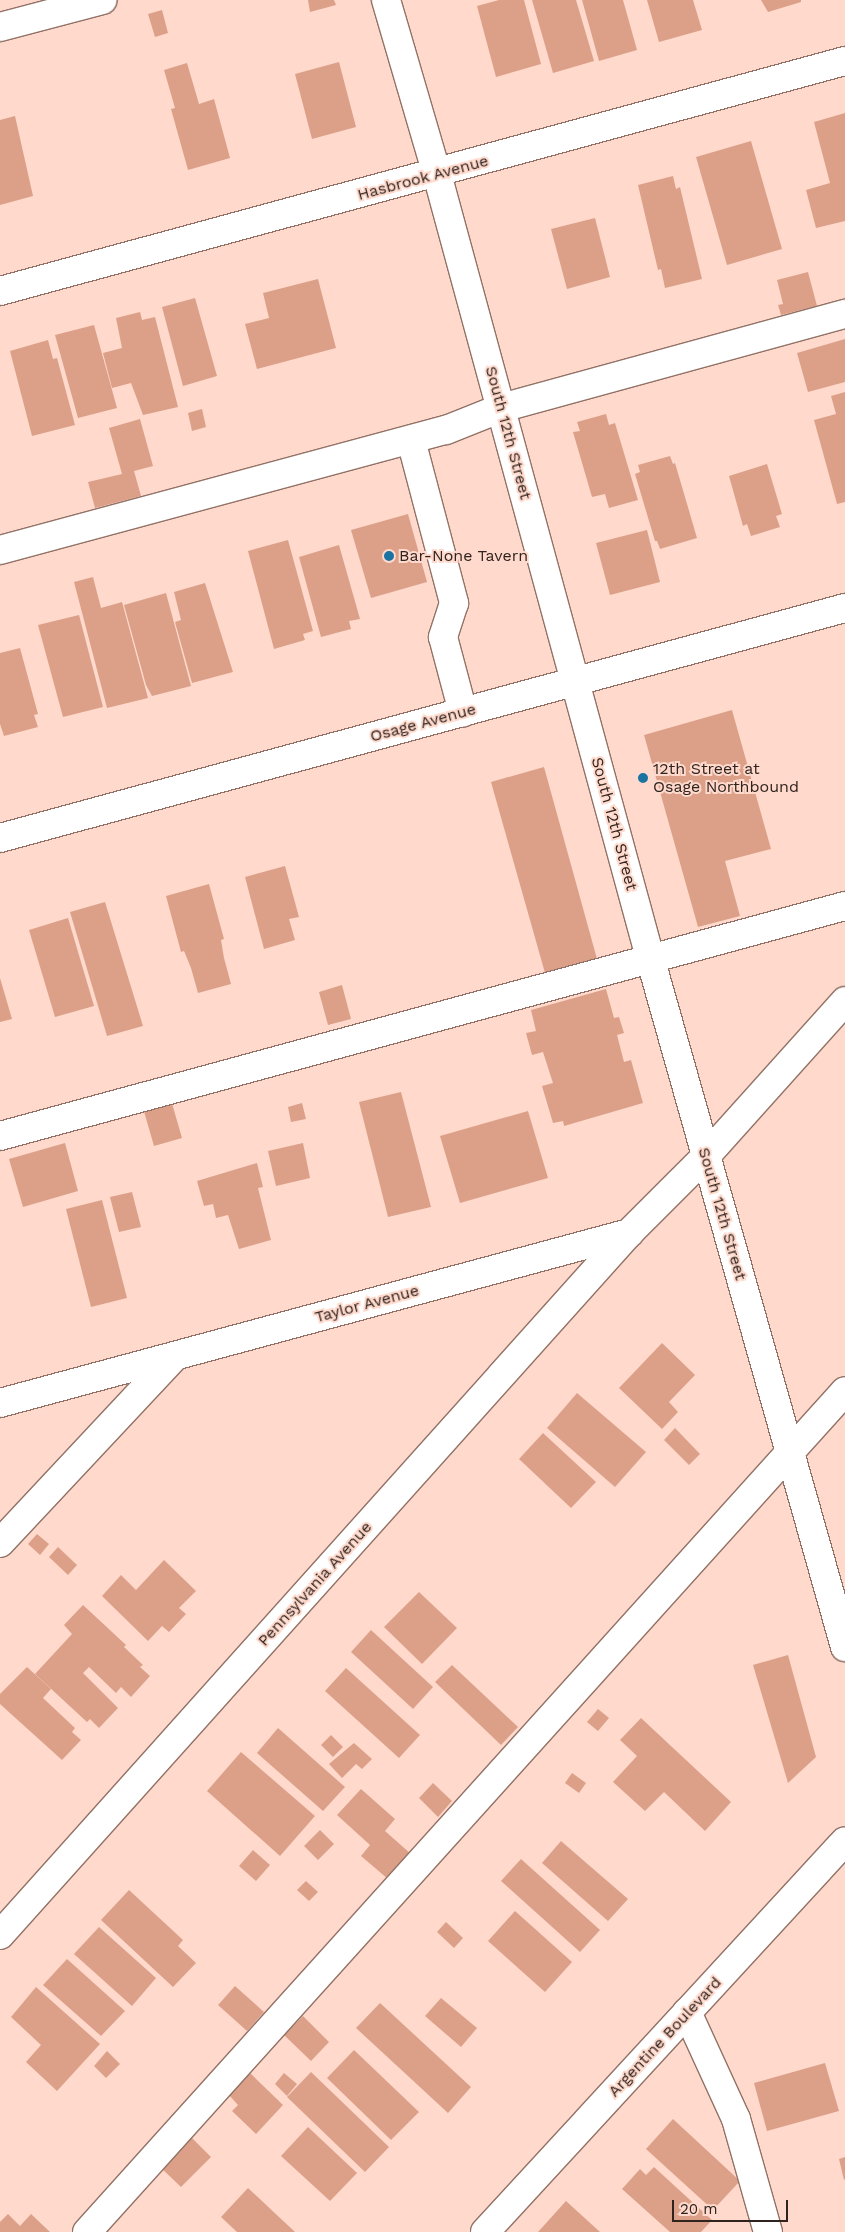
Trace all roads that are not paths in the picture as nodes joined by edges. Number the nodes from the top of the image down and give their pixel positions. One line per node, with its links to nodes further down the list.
1 (102, 0): 3 (street)
2 (386, 0): 5 (street, South 12th Street)
3 (0, 27)
4 (845, 61): 5 (street, Hasbrook Avenue)
5 (437, 174): 6 (street, Hasbrook Avenue); 8 (street, South 12th Street)
6 (0, 291)
7 (845, 314): 8 (street)
8 (501, 408): 9 (street); 12 (street, South 12th Street)
9 (411, 440): 10 (street); 13 (street)
10 (0, 550)
11 (845, 608): 12 (street, Osage Avenue)
12 (575, 681): 13 (street, Osage Avenue); 16 (street, South 12th Street)
13 (463, 712): 14 (street, Osage Avenue)
14 (0, 838)
15 (845, 906): 16 (street)
16 (651, 961): 18 (street); 19 (street, South 12th Street)
17 (845, 1001): 19 (street)
18 (0, 1136)
19 (706, 1156): 20 (street, Taylor Avenue); 24 (street, South 12th Street)
20 (629, 1233): 21 (street, Taylor Avenue); 28 (street, Pennsylvania Avenue)
21 (176, 1356): 23 (street, Taylor Avenue); 25 (street)
22 (845, 1391): 24 (street)
23 (0, 1403)
24 (790, 1454): 26 (street, South 12th Street); 30 (street)
25 (0, 1542)
26 (845, 1647)
27 (845, 1841): 29 (street, Argentine Boulevard)
28 (0, 1935)
29 (687, 2012): 31 (street, Argentine Boulevard); 32 (street)
30 (87, 2232)
31 (485, 2232)
32 (768, 2232)

